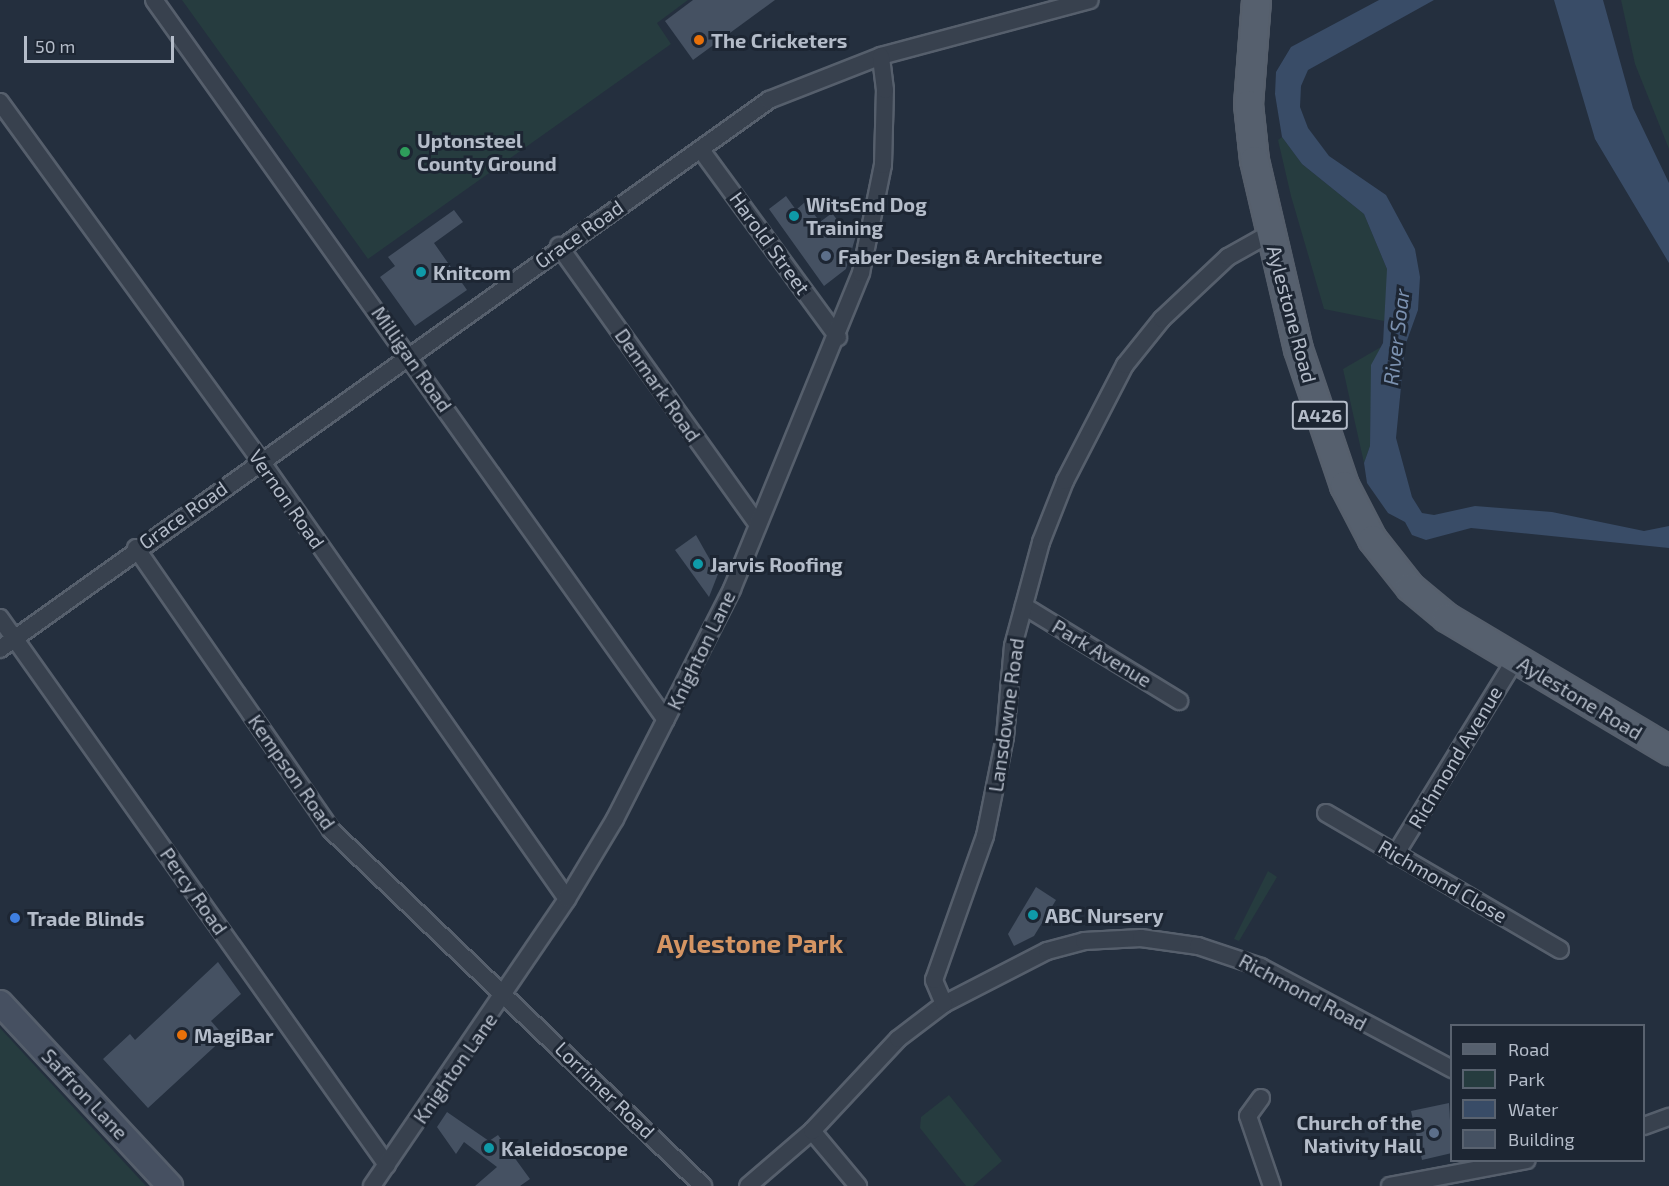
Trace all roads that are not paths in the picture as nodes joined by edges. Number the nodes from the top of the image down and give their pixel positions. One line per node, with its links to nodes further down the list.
1 (154, 0): 10 (street, Milligan Road)
2 (1090, 0): 4 (street, Grace Road)
3 (1256, 0): 7 (main road, Aylestone Road / A426)
4 (881, 56): 6 (street, Grace Road); 9 (street, Knighton Lane)
5 (0, 102): 11 (street, Vernon Road)
6 (701, 150): 8 (street, Grace Road); 9 (street, Harold Street)
7 (1270, 233): 14 (street, Lansdowne Road); 18 (main road, Aylestone Road / A426)
8 (559, 246): 10 (street, Grace Road); 12 (street, Denmark Road)
9 (838, 337): 12 (street, Knighton Lane)
10 (411, 356): 11 (street, Grace Road); 20 (street, Milligan Road)
11 (261, 461): 13 (street, Grace Road); 24 (street, Vernon Road)
12 (758, 524): 20 (street, Knighton Lane)
13 (136, 548): 16 (street, Grace Road); 26 (street, Kempson Road)
14 (1024, 606): 19 (street, Park Avenue); 28 (street, Lansdowne Road)
15 (0, 618): 16 (street, Percy Road)
16 (15, 639): 17 (street, Grace Road); 35 (street, Percy Road)
17 (0, 650)
18 (1515, 660): 21 (main road, Aylestone Road / A426); 23 (street, Richmond Avenue)
19 (1179, 701)
20 (666, 720): 24 (street, Knighton Lane)
21 (1669, 750)
22 (1326, 813): 23 (street, Richmond Close)
23 (1395, 855): 25 (street, Richmond Close)
24 (567, 899): 26 (street, Knighton Lane)
25 (1560, 950)
26 (506, 995): 35 (street, Knighton Lane); 38 (street, Lorrimer Road)
27 (0, 1003): 36 (main road, Saffron Lane)
28 (944, 1004): 29 (street, Richmond Road); 33 (street)
29 (1450, 1068)
30 (1261, 1098): 41 (street)
31 (1669, 1117): 32 (street)
32 (1645, 1126)
33 (812, 1131): 39 (street); 40 (street)
34 (1522, 1162): 42 (street)
35 (387, 1165): 37 (street, Knighton Lane)
36 (170, 1186)
37 (372, 1186)
38 (703, 1186)
39 (748, 1186)
40 (858, 1186)
41 (1272, 1186)
42 (1390, 1186)

